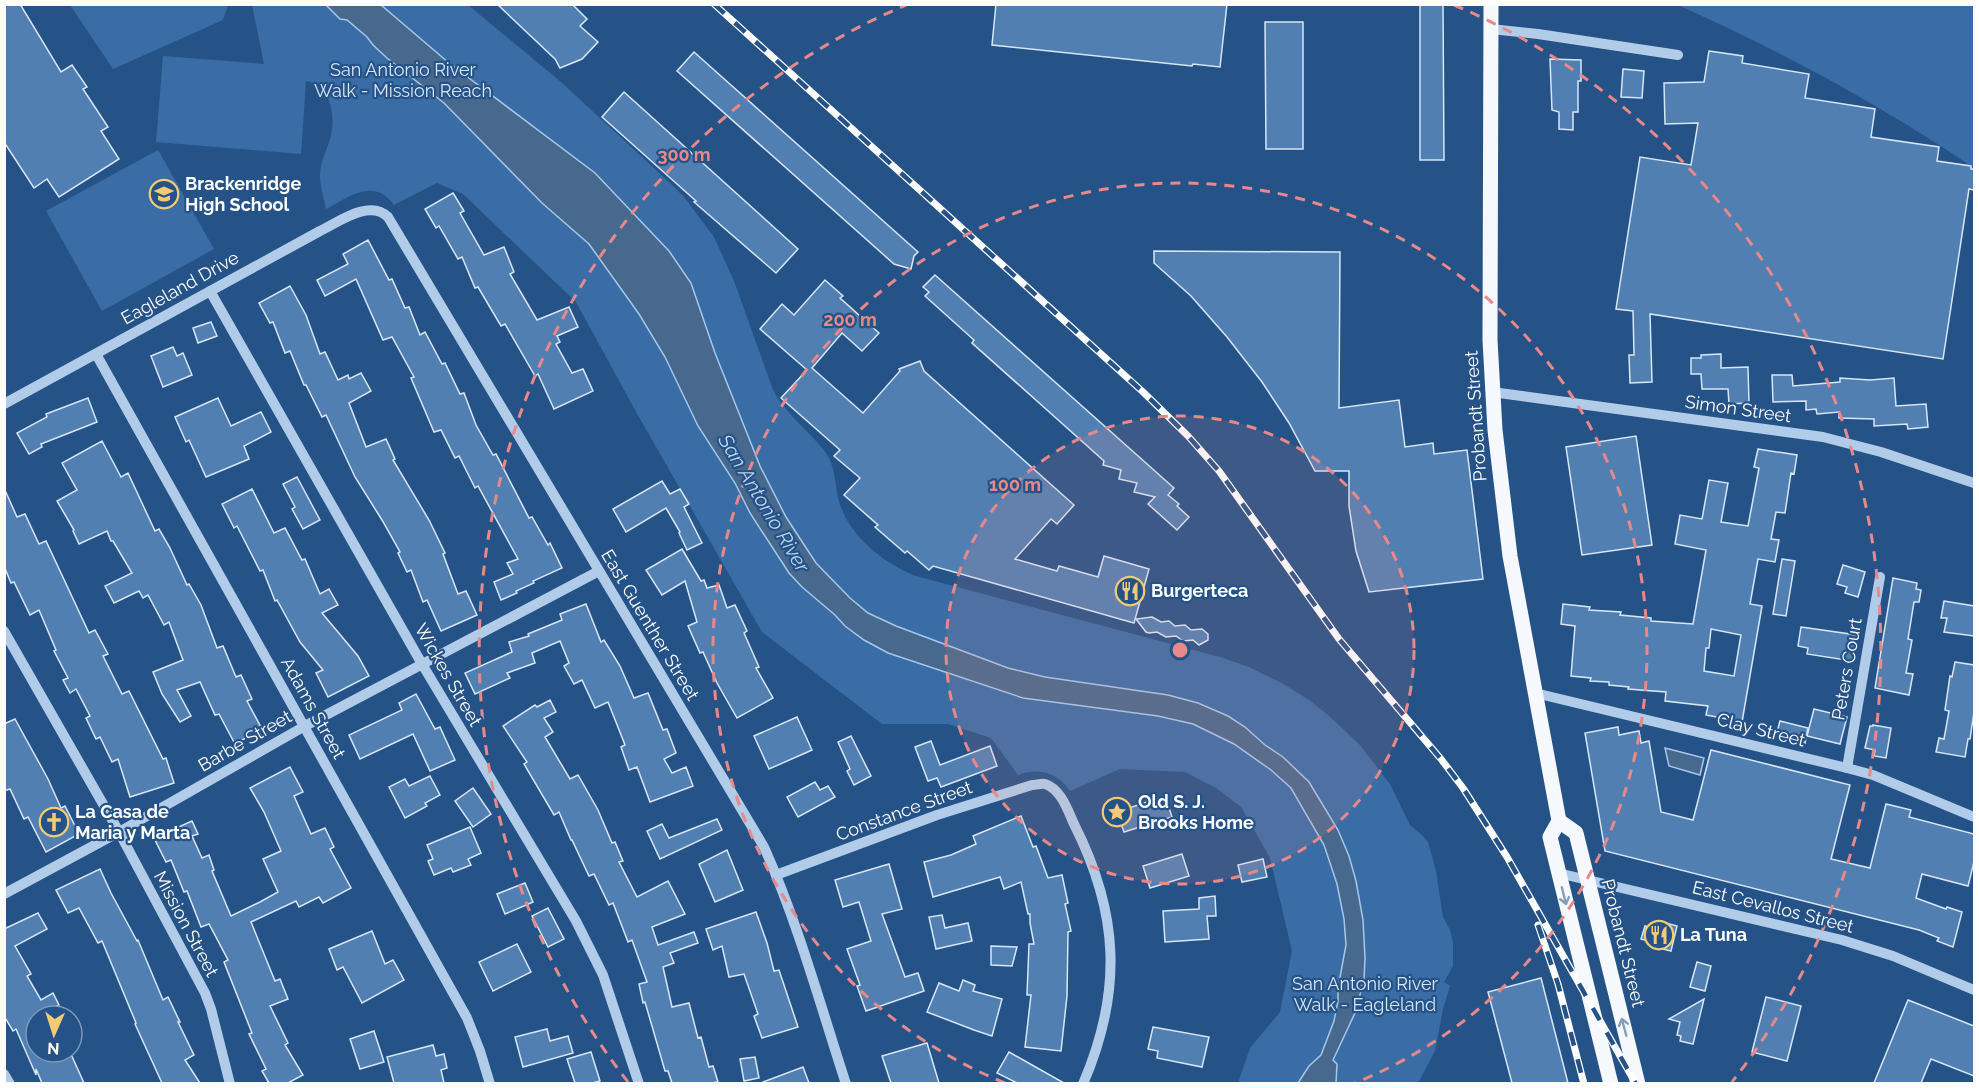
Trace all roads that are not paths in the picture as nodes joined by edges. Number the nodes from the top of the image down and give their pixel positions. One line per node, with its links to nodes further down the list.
1 (1491, 4): 2 (main road, Probandt Street)
2 (1491, 29): 3 (street); 7 (main road, Probandt Street)
3 (1678, 55)
4 (375, 209): 5 (street, Eagleland Drive); 10 (street, East Guenther Street)
5 (210, 291): 6 (street, Eagleland Drive); 13 (street, Wickes Street)
6 (96, 354): 8 (street, Eagleland Drive); 15 (street, Adams Street)
7 (1492, 392): 9 (street, Simon Street); 14 (main road, Probandt Street)
8 (4, 404)
9 (1974, 483)
10 (599, 571): 13 (street, Barbe Street); 21 (street, East Guenther Street)
11 (1880, 576): 16 (street, Peters Court)
12 (4, 631): 19 (street, Mission Street)
13 (422, 664): 15 (street, Barbe Street); 29 (street, Wickes Street)
14 (1535, 693): 16 (street, Clay Street); 18 (main road, Probandt Street)
15 (305, 726): 19 (street, Barbe Street); 28 (street, Adams Street)
16 (1847, 768): 17 (street, Clay Street)
17 (1974, 817)
18 (1559, 820): 20 (main road, Probandt Street); 22 (main road, Probandt Street)
19 (119, 832): 23 (street, Barbe Street); 27 (street, Mission Street)
20 (1558, 873): 22 (street, East Cevallos Street); 32 (main road, Probandt Street, one-way to 32)
21 (776, 875): 30 (street, East Guenther Street); 31 (street, Constance Street)
22 (1587, 879): 24 (street, East Cevallos Street); 33 (main road, Probandt Street, one-way to 22)
23 (4, 894)
24 (1974, 990)
25 (4, 1074): 26 (street)
26 (10, 1083)
27 (230, 1083)
28 (490, 1083)
29 (639, 1083)
30 (846, 1083)
31 (1083, 1083)
32 (1611, 1083)
33 (1638, 1083)

